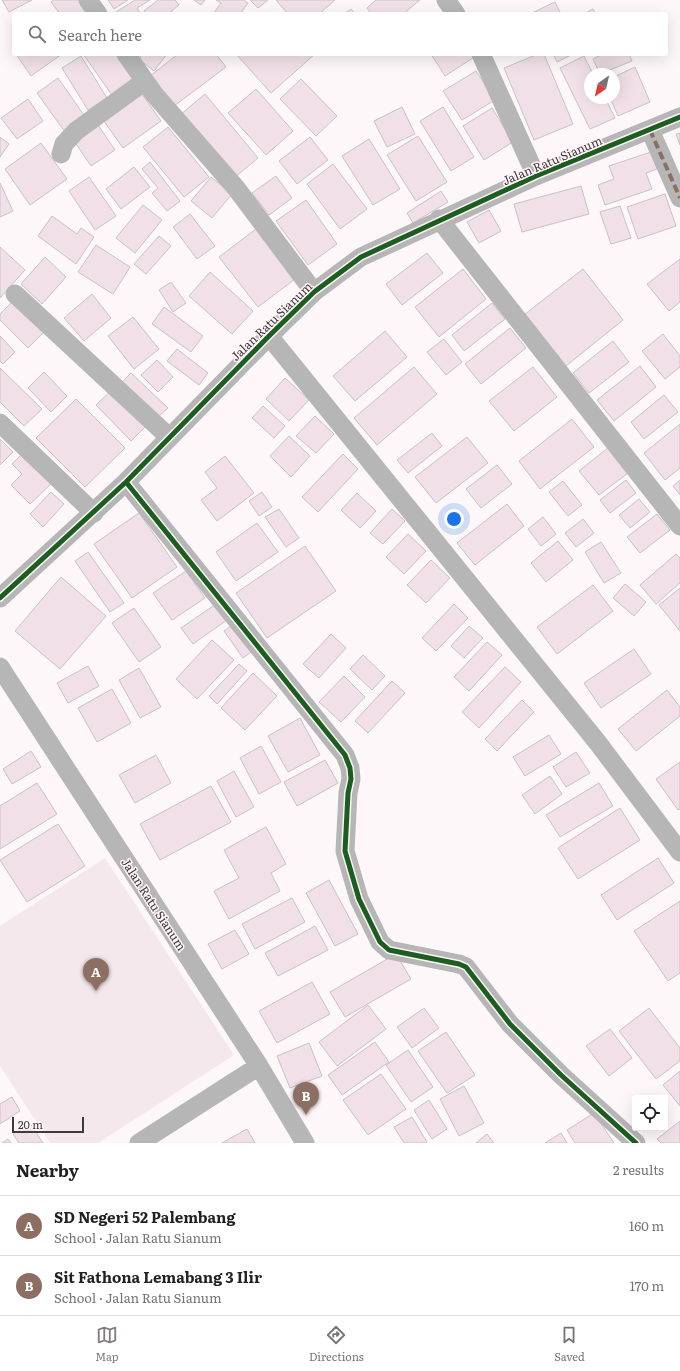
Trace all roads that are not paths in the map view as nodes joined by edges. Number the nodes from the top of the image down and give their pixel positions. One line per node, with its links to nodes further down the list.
1 (88, 0): 3 (street)
2 (446, 0): 4 (street)
3 (97, 12)
4 (455, 12)
5 (127, 56): 7 (street)
6 (482, 56): 11 (street)
7 (145, 81): 10 (street); 14 (street)
8 (680, 117): 9 (street, Jalan Ratu Sianum)
9 (650, 130): 11 (street, Jalan Ratu Sianum); 12 (street)
10 (61, 154)
11 (536, 176): 13 (street, Jalan Ratu Sianum)
12 (680, 198)
13 (439, 219): 14 (street, Jalan Ratu Sianum); 21 (street)
14 (314, 292): 16 (street, Jalan Ratu Sianum)
15 (15, 294): 18 (street)
16 (269, 336): 18 (street, Jalan Ratu Sianum); 24 (street)
17 (0, 423): 20 (street)
18 (169, 437): 19 (street, Jalan Ratu Sianum)
19 (126, 482): 20 (street, Jalan Ratu Sianum); 28 (street)
20 (94, 513): 22 (street, Jalan Ratu Sianum)
21 (680, 526)
22 (0, 598)
23 (0, 667): 25 (street, Jalan Ratu Sianum)
24 (680, 852)
25 (259, 1066): 26 (street); 27 (street, Jalan Ratu Sianum)
26 (139, 1143)
27 (305, 1143)
28 (636, 1143)

